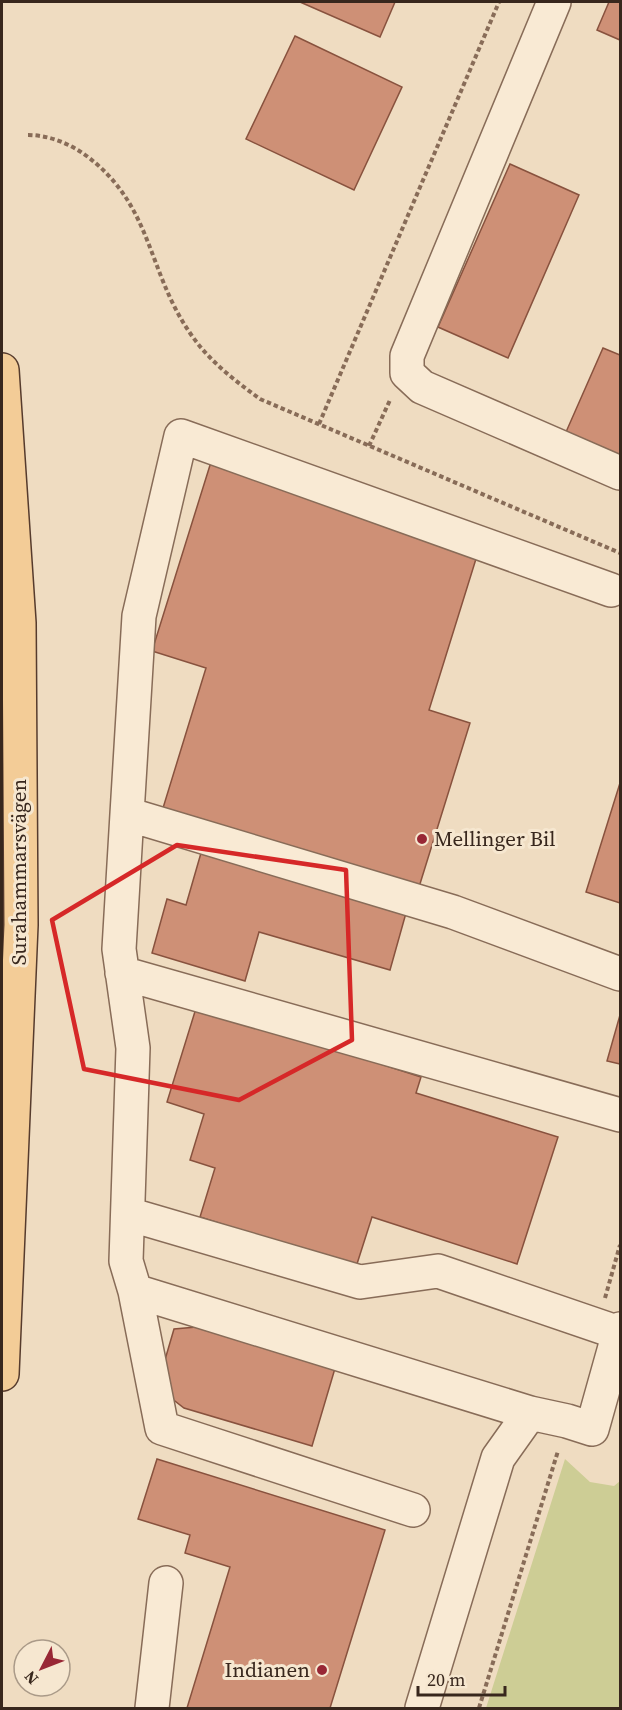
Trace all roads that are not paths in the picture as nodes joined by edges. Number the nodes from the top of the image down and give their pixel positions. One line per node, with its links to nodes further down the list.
1 (554, 2): 3 (street)
2 (2, 370): 9 (main road, Surahammarsvägen)
3 (621, 473)
4 (612, 590): 5 (street)
5 (127, 814): 6 (street); 7 (street)
6 (122, 973): 8 (street); 10 (street)
7 (621, 974)
8 (621, 1115)
9 (6, 1190): 13 (main road, Surahammarsvägen)
10 (128, 1214): 11 (street); 12 (street)
11 (135, 1291): 14 (street); 15 (street)
12 (620, 1331): 14 (street)
13 (2, 1374)
14 (530, 1413): 18 (street)
15 (413, 1510)
16 (166, 1583): 17 (street)
17 (152, 1708)
18 (422, 1708)

